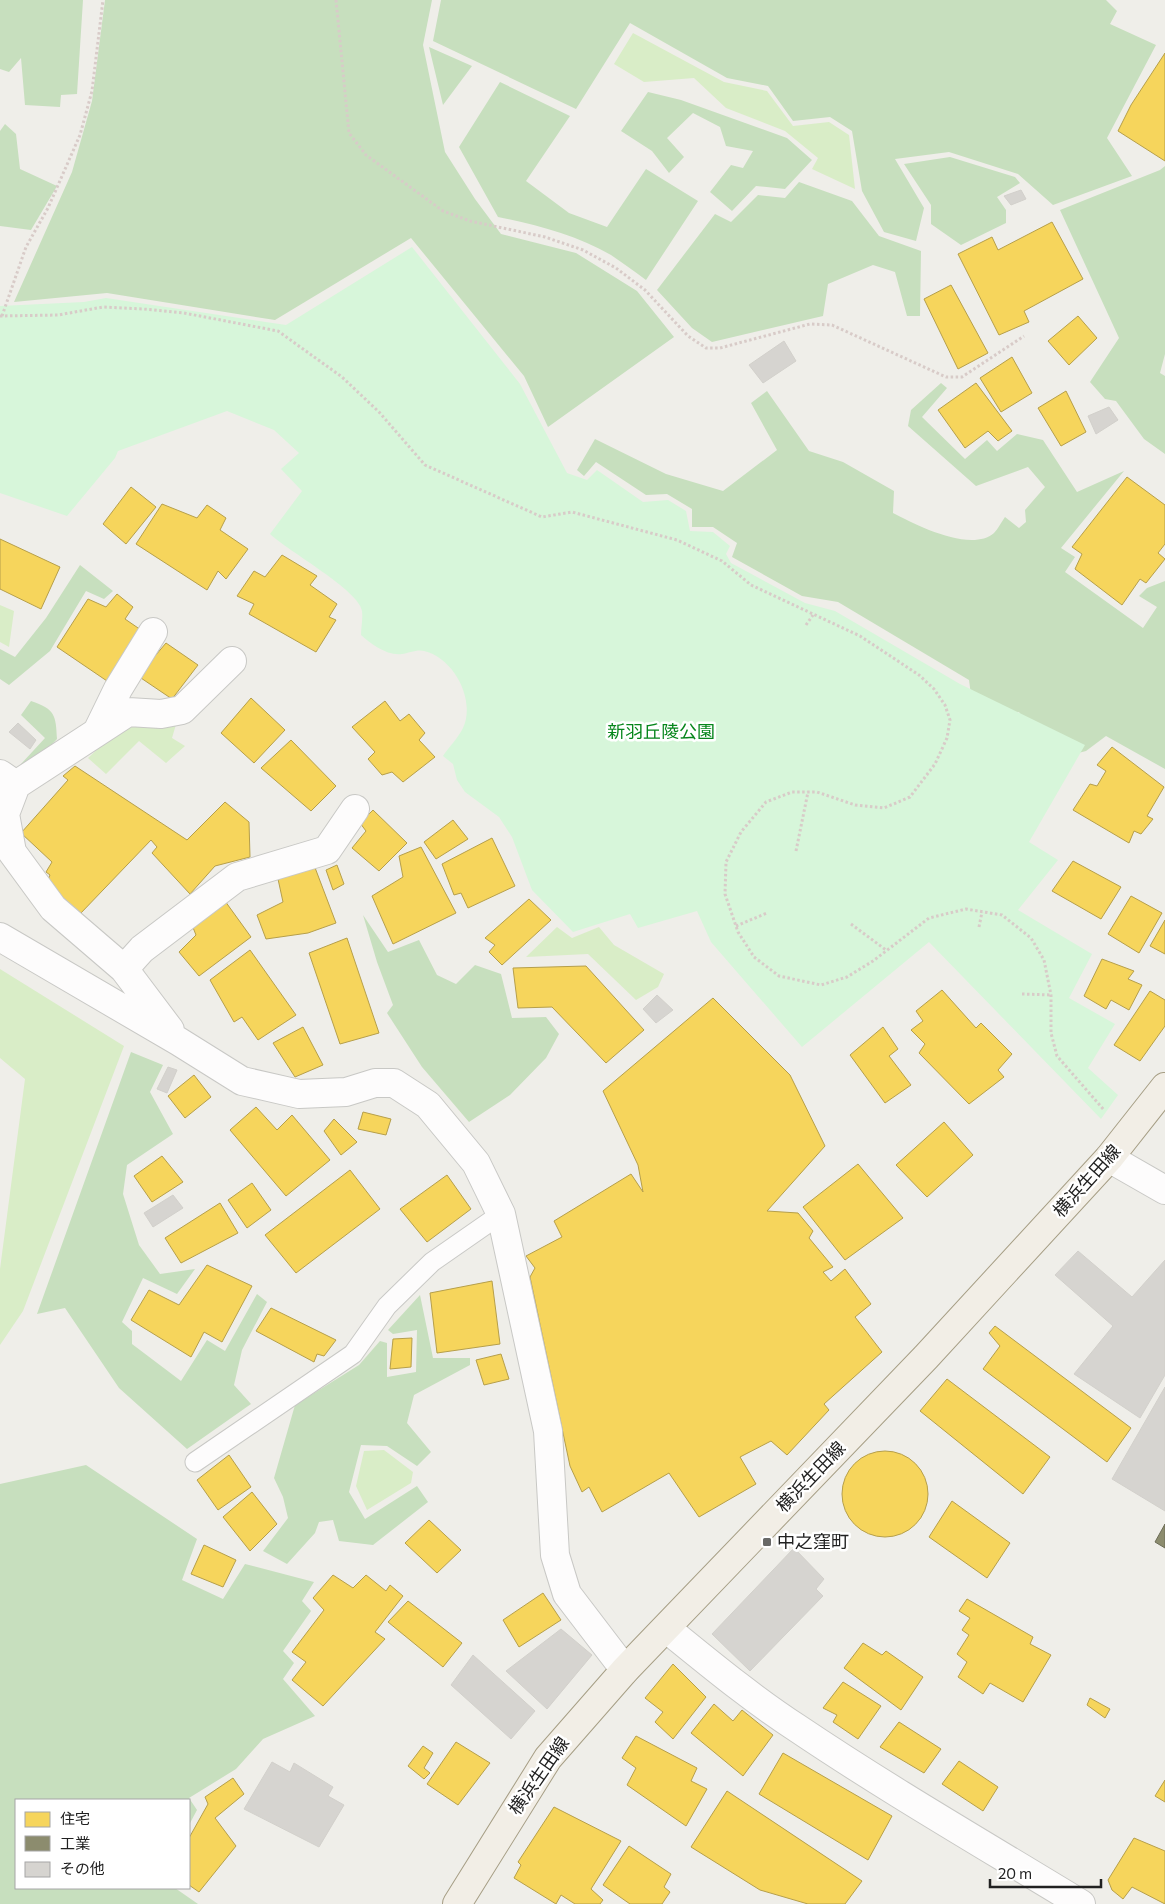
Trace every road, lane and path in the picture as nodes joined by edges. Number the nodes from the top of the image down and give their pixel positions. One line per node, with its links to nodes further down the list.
1 (103, 0): 3 (path)
2 (336, 0): 4 (path)
3 (1, 316): 5 (path)
4 (1024, 336)
5 (813, 615): 6 (path); 11 (path)
6 (806, 625)
7 (153, 632): 9 (street)
8 (232, 661): 9 (street)
9 (97, 732): 10 (street)
10 (8, 779): 21 (street)
11 (808, 792): 13 (path); 17 (path)
12 (355, 809): 21 (street)
13 (796, 851)
14 (982, 912): 18 (path); 20 (path); 23 (path)
15 (767, 913): 17 (path)
16 (851, 924): 20 (path)
17 (736, 926): 20 (path)
18 (979, 927)
19 (0, 937): 24 (street)
20 (886, 950)
21 (124, 969): 24 (street)
22 (1022, 994): 23 (path)
23 (1051, 995): 26 (path)
24 (178, 1041): 29 (street)
25 (1165, 1087): 26 (main road, 横浜生田線)
26 (1126, 1136): 27 (main road, 横浜生田線)
27 (1109, 1158): 28 (street); 31 (main road, 横浜生田線)
28 (1165, 1190)
29 (501, 1214): 30 (lane); 32 (street)
30 (195, 1462)
31 (667, 1629): 32 (main road, 横浜生田線); 34 (street)
32 (625, 1670): 33 (main road, 横浜生田線)
33 (457, 1904)
34 (1082, 1904)

